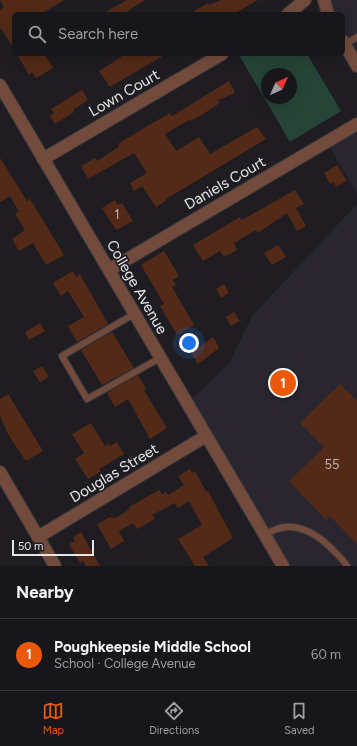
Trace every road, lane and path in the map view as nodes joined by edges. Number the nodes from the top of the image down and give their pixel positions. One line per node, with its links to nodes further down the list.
1 (305, 0): 3 (street)
2 (324, 0): 4 (street)
3 (290, 12)
4 (327, 12)
5 (357, 37): 6 (lane)
6 (345, 43)
7 (345, 45): 9 (street)
8 (219, 56): 12 (street, Lown Court)
9 (357, 66)
10 (0, 86): 12 (street, College Avenue)
11 (357, 124): 13 (street, Daniels Court)
12 (43, 159): 13 (street, College Avenue)
13 (109, 270): 14 (street, College Avenue)
14 (134, 314): 15 (street, College Avenue); 15 (lane)
15 (160, 358): 16 (street, College Avenue)
16 (206, 436): 18 (street, College Avenue); 19 (street, Douglas Street)
17 (0, 472): 19 (street)
18 (265, 535): 21 (street, College Avenue); 22 (lane)
19 (38, 537): 20 (street)
20 (55, 566)
21 (282, 566)
22 (347, 566)

